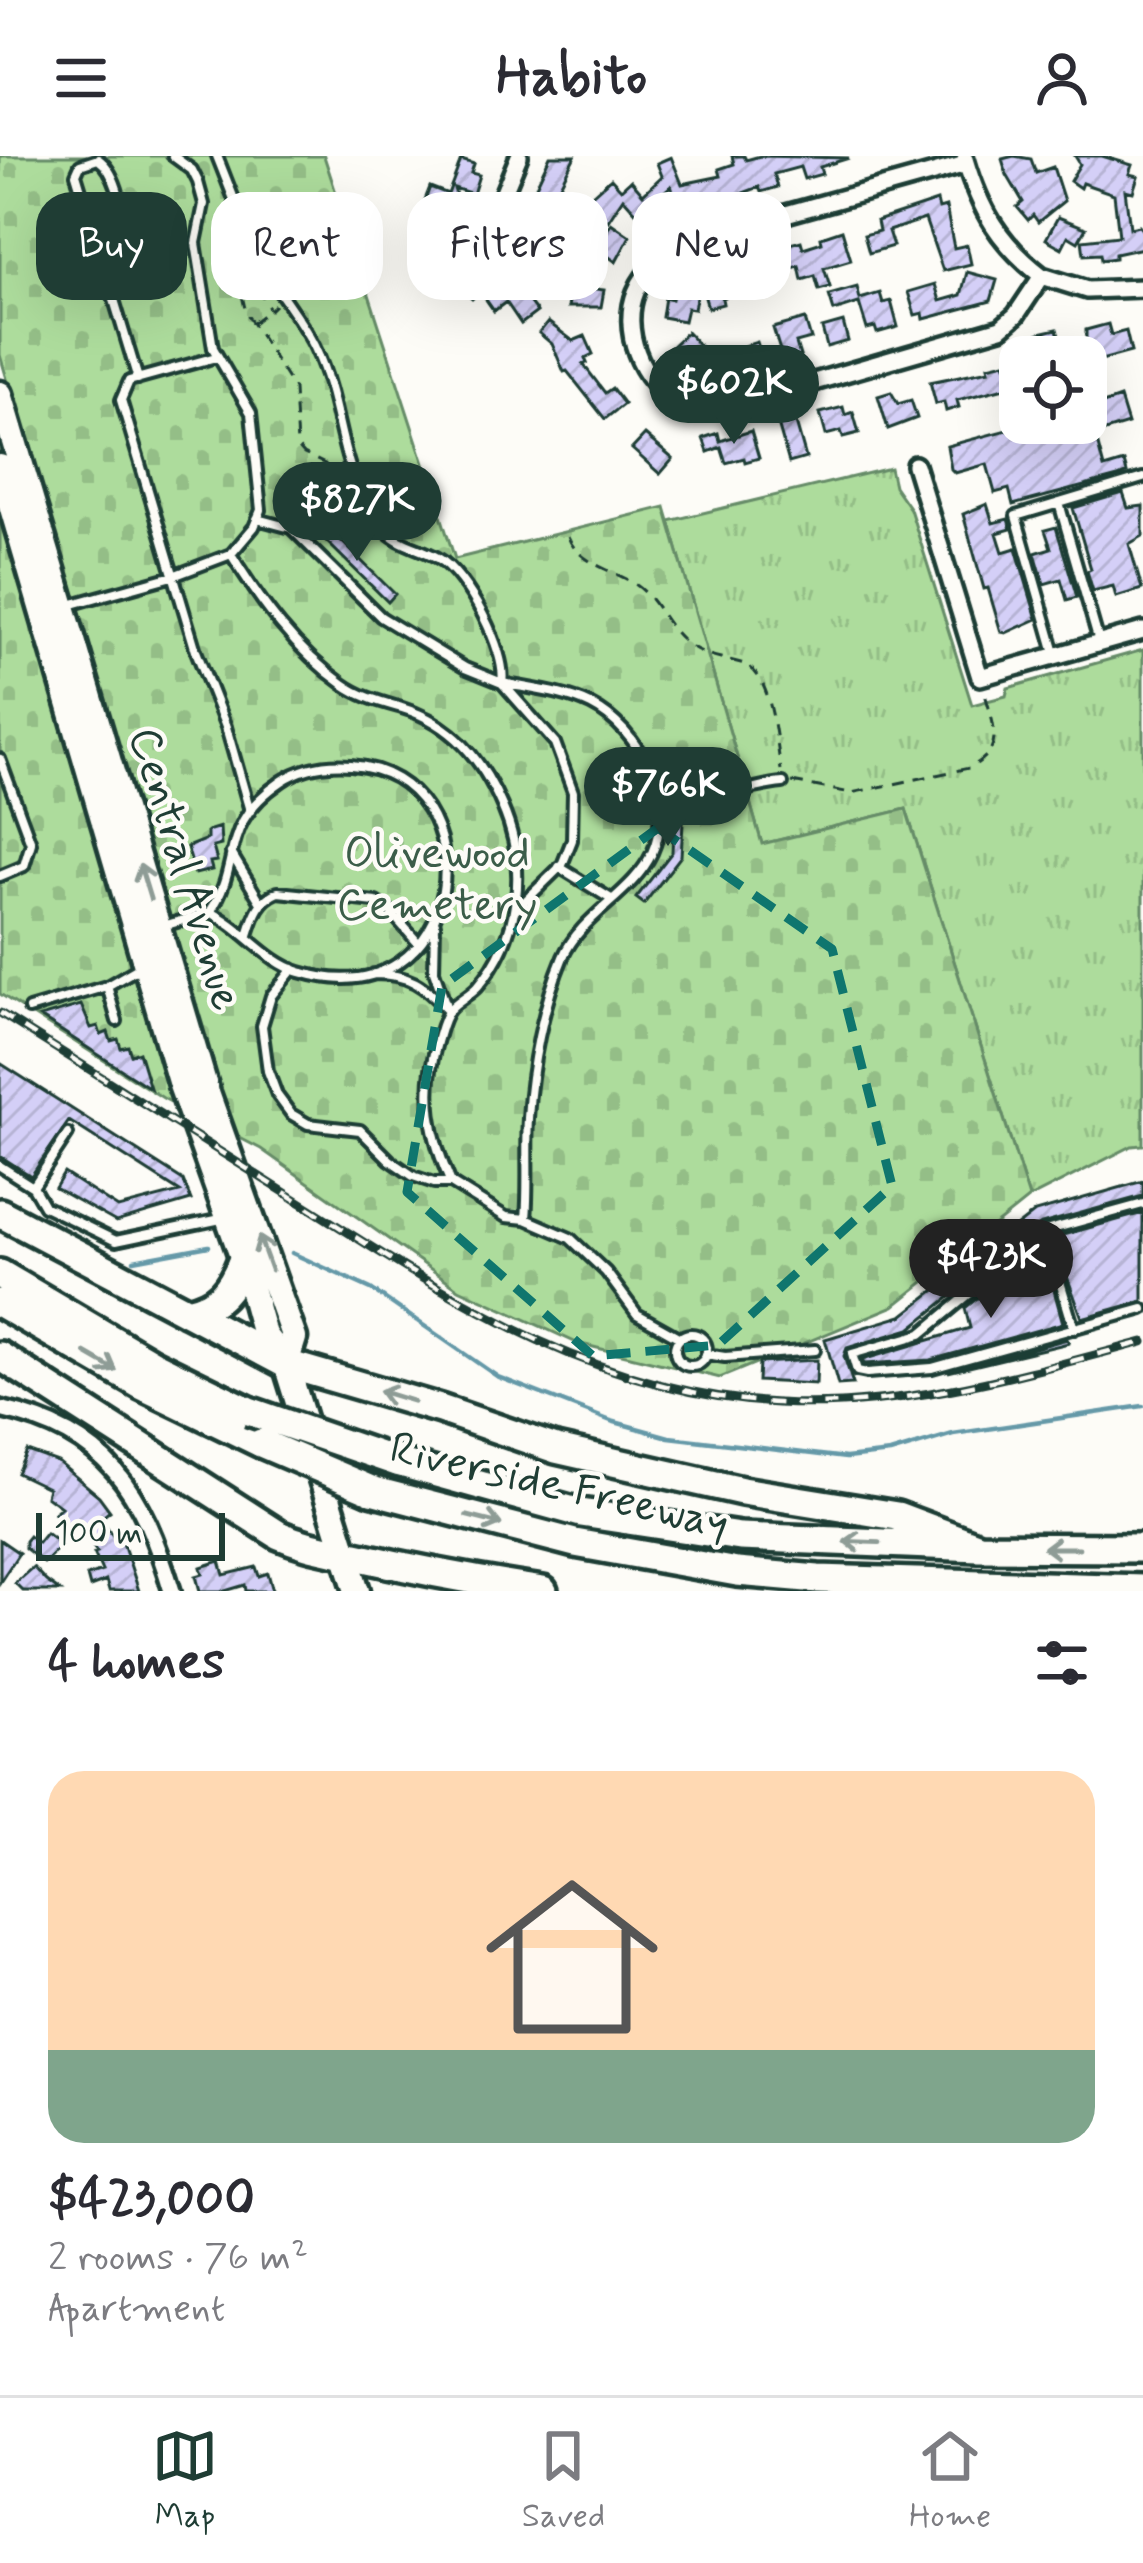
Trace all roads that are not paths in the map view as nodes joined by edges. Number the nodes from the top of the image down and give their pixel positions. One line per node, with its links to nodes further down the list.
1 (173, 156): 10 (lane)
2 (217, 156): 24 (lane)
3 (519, 156): 5 (street)
4 (965, 160): 7 (street); 7 (street)
5 (504, 192)
6 (95, 237): 6 (lane)
7 (1042, 276): 8 (street)
8 (1143, 288)
9 (114, 300): 11 (lane)
10 (216, 357): 11 (lane); 17 (lane)
11 (138, 379): 19 (lane)
12 (0, 394): 20 (main road, Central Avenue)
13 (915, 465): 23 (street)
14 (0, 466): 20 (main road, Central Avenue)
15 (1143, 478): 16 (lane)
16 (1059, 503): 22 (lane); 23 (lane)
17 (257, 519): 18 (lane); 24 (lane)
18 (231, 554): 19 (lane); 34 (lane)
19 (173, 576): 20 (lane); 28 (lane)
20 (53, 609): 37 (main road, Central Avenue, one-way to 20); 40 (main road, Central Avenue)
21 (1143, 631): 22 (street)
22 (1099, 644): 23 (street)
23 (1056, 656)
24 (502, 683): 25 (lane); 30 (lane)
25 (643, 758): 27 (lane); 32 (lane)
26 (0, 759): 31 (lane)
27 (783, 782)
28 (250, 811): 29 (lane); 36 (lane)
29 (230, 849): 33 (lane); 35 (lane)
30 (560, 867): 32 (lane); 34 (lane)
31 (0, 876)
32 (610, 898): 54 (lane)
33 (262, 903): 38 (lane); 39 (lane)
34 (515, 911): 45 (lane)
35 (210, 912): 37 (lane); 38 (lane)
36 (435, 922): 39 (lane); 45 (lane)
37 (158, 927): 66 (main road, Central Avenue, one-way to 37)
38 (248, 935): 41 (lane)
39 (419, 944): 42 (lane)
40 (145, 964): 43 (lane); 53 (main road, Central Avenue)
41 (293, 969): 42 (lane); 49 (lane)
42 (367, 975): 45 (lane)
43 (107, 986): 44 (lane); 46 (lane)
44 (28, 1009)
45 (448, 1010): 49 (lane)
46 (117, 1021)
47 (68, 1135): 50 (lane)
48 (0, 1166): 50 (lane)
49 (451, 1183): 54 (lane)
50 (34, 1187): 53 (lane)
51 (1143, 1204): 55 (lane)
52 (0, 1213): 60 (highway)
53 (228, 1217): 56 (main road, Central Avenue)
54 (526, 1219): 62 (lane)
55 (1046, 1231): 61 (lane); 61 (lane)
56 (243, 1259): 60 (highway); 66 (main road, Central Avenue)
57 (0, 1274): 68 (highway, Riverside Freeway, one-way to 57, bridge)
58 (0, 1304): 72 (highway, Riverside Freeway, one-way to 72, bridge)
59 (1143, 1310): 61 (lane)
60 (187, 1312): 66 (highway)
61 (1074, 1329)
62 (680, 1338): 64 (lane); 64 (lane)
63 (815, 1349): 64 (lane)
64 (706, 1354)
65 (0, 1356): 70 (highway)
66 (286, 1364): 68 (highway, one-way to 66); 70 (main road, Central Avenue)
67 (0, 1408): 73 (street)
68 (980, 1547): 69 (highway, Riverside Freeway, one-way to 68)
69 (1143, 1548)
70 (346, 1554): 71 (highway); 74 (main road, Central Avenue)
71 (428, 1574): 75 (highway); 76 (highway)
72 (1143, 1588): 77 (highway)
73 (172, 1591)
74 (357, 1591)
75 (396, 1591)
76 (544, 1591)
77 (1130, 1591)

